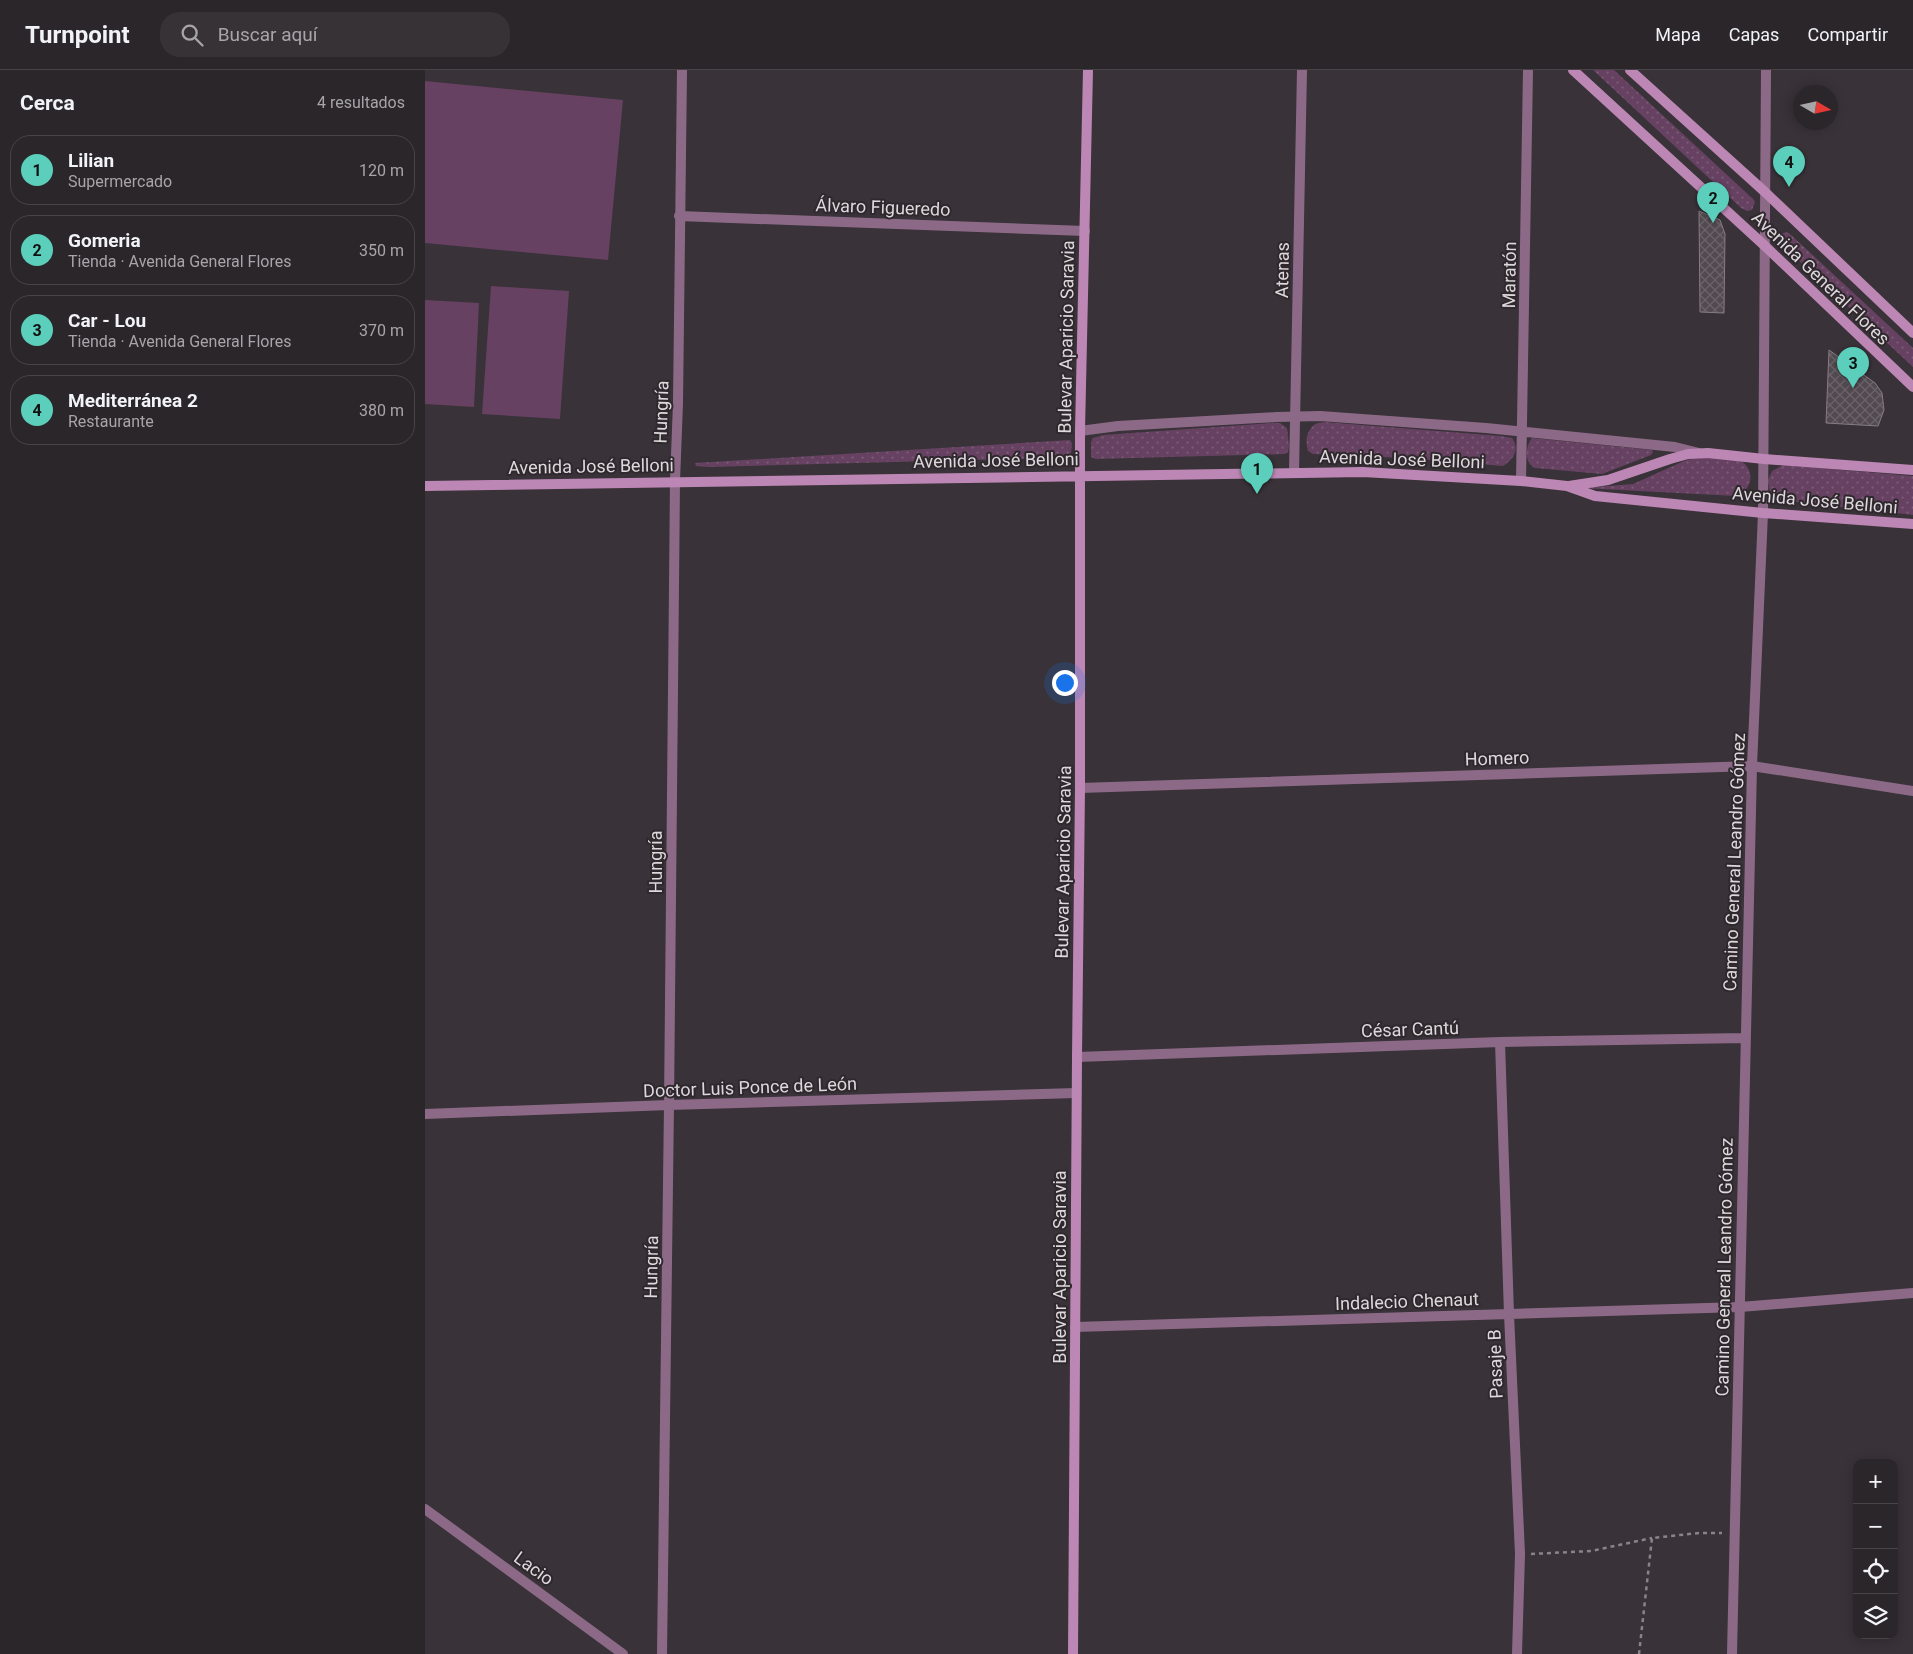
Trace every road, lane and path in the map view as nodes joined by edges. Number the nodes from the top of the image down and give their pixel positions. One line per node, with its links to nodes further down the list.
1 (682, 70): 9 (street, Hungría)
2 (1089, 70): 10 (main road, Bulevar Aparicio Saravia)
3 (1302, 70): 14 (street, Atenas)
4 (1529, 70): 16 (street, Maratón)
5 (1573, 70): 11 (main road, Avenida General Flores)
6 (1630, 70): 8 (main road, Avenida General Flores)
7 (1767, 70): 8 (street, Camino General Leandro Gómez)
8 (1765, 192): 11 (street, Camino General Leandro Gómez); 12 (main road, Avenida General Flores)
9 (679, 216): 10 (street, Álvaro Figueredo); 22 (street, Hungría)
10 (1085, 231): 15 (main road, Bulevar Aparicio Saravia)
11 (1765, 246): 13 (main road, Avenida General Flores); 18 (street, Camino General Leandro Gómez)
12 (1913, 334)
13 (1913, 387)
14 (1295, 416): 15 (street, Avenida José Belloni); 16 (street, Avenida José Belloni); 20 (street, Atenas)
15 (1080, 432): 21 (main road, Bulevar Aparicio Saravia)
16 (1523, 432): 17 (street, Avenida José Belloni); 23 (street, Maratón)
17 (1702, 453): 18 (main road, Avenida José Belloni); 25 (main road, Avenida José Belloni)
18 (1764, 459): 19 (main road, Avenida José Belloni); 26 (street, Camino General Leandro Gómez)
19 (1913, 470)
20 (1294, 472): 21 (main road, Avenida José Belloni); 23 (main road, Avenida José Belloni)
21 (1080, 475): 22 (main road, Avenida José Belloni); 29 (main road, Bulevar Aparicio Saravia)
22 (675, 481): 24 (main road, Avenida José Belloni); 35 (street, Hungría)
23 (1521, 481): 25 (main road, Avenida José Belloni)
24 (425, 486)
25 (1567, 486): 26 (main road, Avenida José Belloni)
26 (1763, 512): 27 (main road, Avenida José Belloni); 28 (street, Camino General Leandro Gómez)
27 (1913, 524)
28 (1752, 766): 29 (street, Homero); 30 (street, Homero); 31 (street, Camino General Leandro Gómez)
29 (1080, 788): 33 (main road, Bulevar Aparicio Saravia)
30 (1913, 791)
31 (1745, 1038): 32 (street, César Cantú); 38 (street, Camino General Leandro Gómez)
32 (1500, 1042): 33 (street, César Cantú); 39 (street, Pasaje B)
33 (1077, 1056): 34 (main road, Bulevar Aparicio Saravia)
34 (1076, 1093): 35 (street, Doctor Luis Ponce de León); 40 (main road, Bulevar Aparicio Saravia)
35 (669, 1105): 36 (street, Doctor Luis Ponce de León); 46 (street, Hungría)
36 (425, 1114)
37 (1913, 1293): 38 (street, Indalecio Chenaut)
38 (1740, 1308): 39 (street, Indalecio Chenaut); 42 (street, Camino General Leandro Gómez)
39 (1509, 1314): 40 (street, Indalecio Chenaut); 44 (street, Pasaje B)
40 (1075, 1327): 47 (main road, Bulevar Aparicio Saravia)
41 (425, 1509): 45 (street, Lacio)
42 (1736, 1533): 43 (path); 50 (street, Camino General Leandro Gómez)
43 (1652, 1538): 44 (path); 49 (path)
44 (1520, 1554): 48 (street, Pasaje B)
45 (623, 1654)
46 (662, 1654)
47 (1073, 1654)
48 (1517, 1654)
49 (1639, 1654)
50 (1732, 1654)

